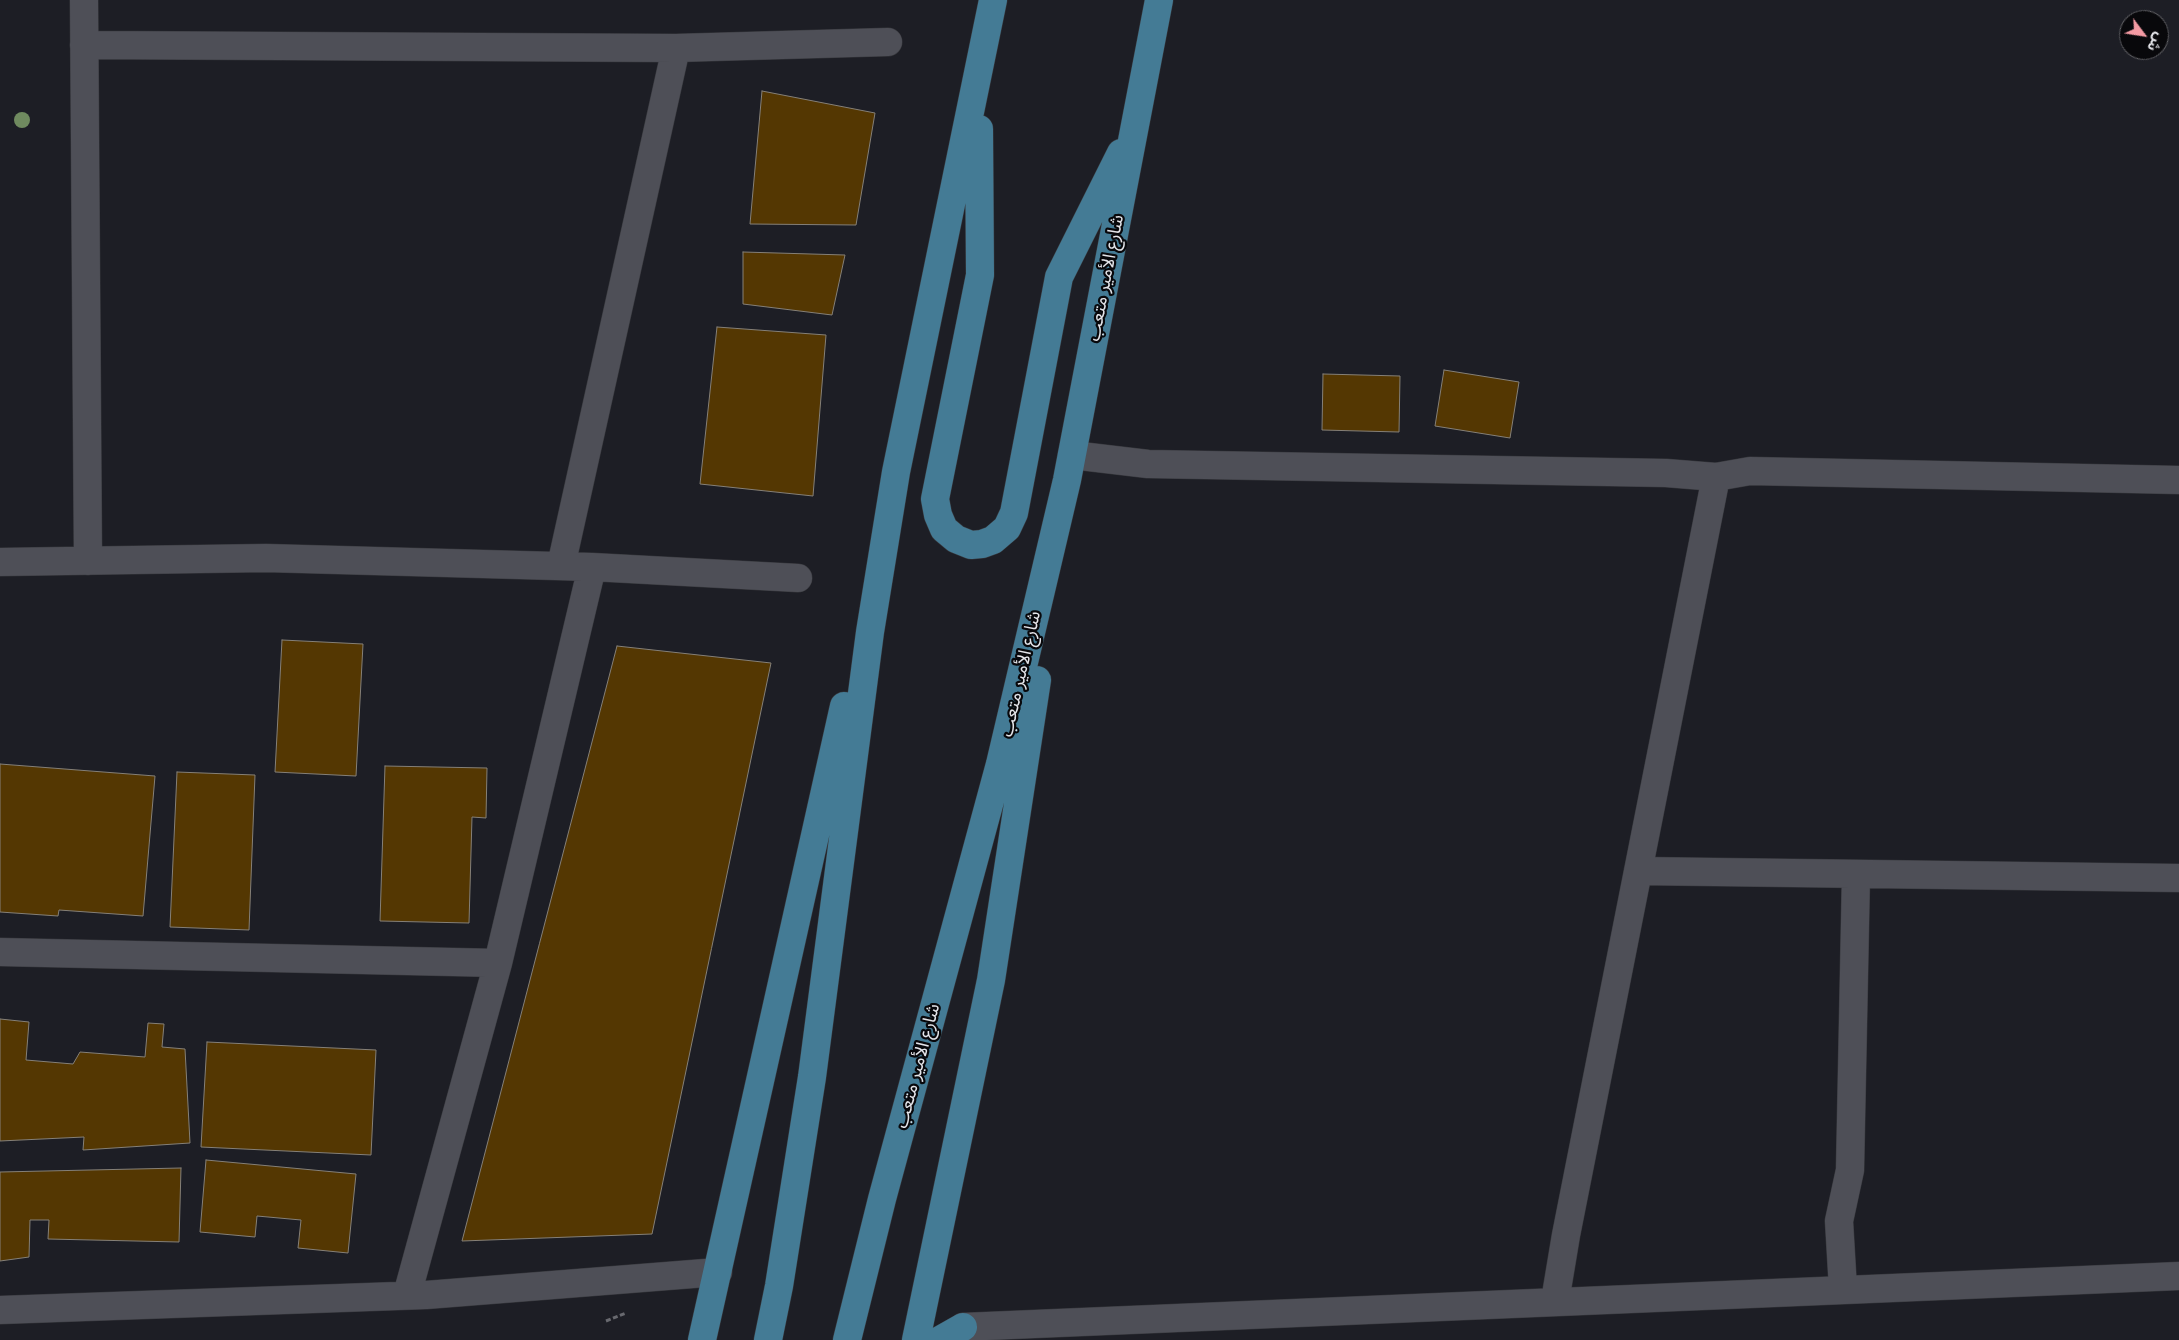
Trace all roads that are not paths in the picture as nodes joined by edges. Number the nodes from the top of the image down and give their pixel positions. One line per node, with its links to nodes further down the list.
1 (84, 0): 5 (street)
2 (993, 0): 7 (main road)
3 (1159, 0): 8 (main road, شارع الأمير متعب)
4 (888, 42): 6 (street)
5 (84, 45): 6 (street); 13 (street)
6 (676, 48): 15 (street)
7 (978, 75): 8 (main road); 10 (main road)
8 (1136, 124): 9 (main road, شارع الأمير متعب)
9 (1070, 468): 11 (street); 32 (main road, شارع الأمير متعب); 33 (main road)
10 (896, 472): 23 (main road); 31 (main road)
11 (1716, 476): 12 (street); 18 (street)
12 (2179, 480)
13 (88, 561): 14 (street); 15 (street)
14 (0, 562)
15 (561, 566): 16 (street)
16 (592, 567): 17 (street); 22 (street)
17 (798, 578)
18 (1638, 871): 19 (street); 27 (street)
19 (1856, 874): 20 (street); 25 (street)
20 (2179, 878)
21 (0, 952): 22 (street)
22 (498, 963): 26 (street)
23 (718, 1272): 26 (street); 30 (main road)
24 (2179, 1276): 25 (street)
25 (1843, 1290): 27 (street)
26 (407, 1295): 28 (street)
27 (1555, 1301): 29 (street)
28 (0, 1310)
29 (951, 1334)
30 (702, 1340)
31 (768, 1340)
32 (847, 1340)
33 (916, 1340)

